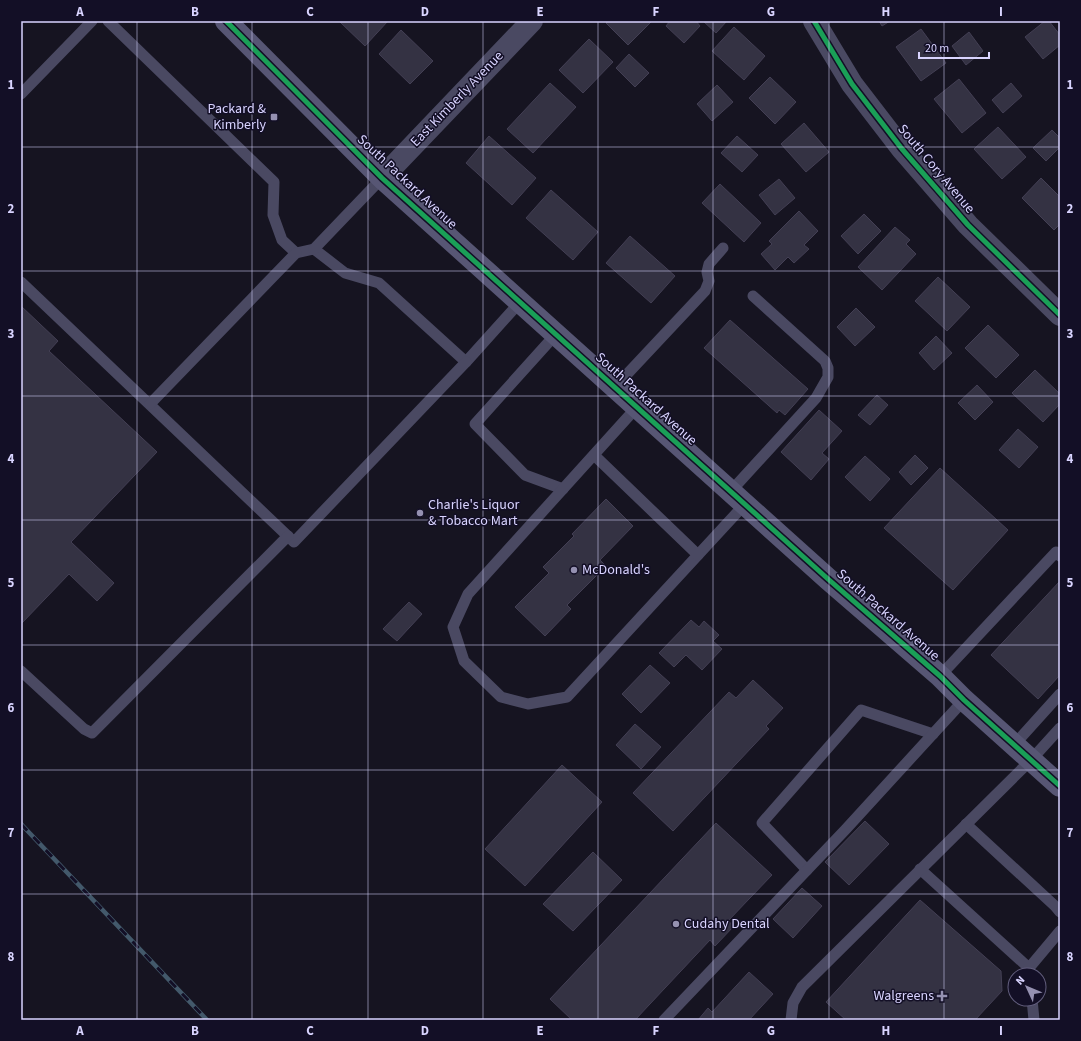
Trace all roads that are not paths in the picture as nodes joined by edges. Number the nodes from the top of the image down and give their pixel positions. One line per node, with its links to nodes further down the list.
1 (92, 21): 6 (lane)
2 (108, 21): 10 (lane)
3 (226, 21): 7 (street, South Packard Avenue)
4 (532, 21): 7 (street, East Kimberly Avenue)
5 (814, 21): 14 (street, South Cory Avenue)
6 (21, 94)
7 (382, 178): 9 (lane); 13 (street, South Packard Avenue)
8 (723, 248): 17 (lane)
9 (314, 249): 10 (lane); 16 (lane)
10 (296, 253): 18 (lane)
11 (21, 282): 18 (lane)
12 (753, 296): 22 (lane)
13 (520, 302): 15 (street, South Packard Avenue); 16 (lane)
14 (1060, 315)
15 (556, 334): 17 (street, South Packard Avenue); 21 (lane)
16 (466, 362): 23 (lane)
17 (615, 387): 19 (street, South Packard Avenue)
18 (150, 404): 23 (lane)
19 (637, 407): 20 (lane); 22 (street, South Packard Avenue)
20 (594, 455): 21 (lane); 25 (lane)
21 (563, 489): 25 (lane)
22 (738, 498): 25 (lane); 27 (street, South Packard Avenue)
23 (288, 536): 26 (lane)
24 (1058, 554): 27 (lane)
25 (698, 555)
26 (21, 671)
27 (940, 676): 29 (street, South Packard Avenue)
28 (1060, 694): 32 (lane)
29 (964, 700): 31 (lane); 32 (street, South Packard Avenue)
30 (1060, 728): 33 (lane)
31 (933, 734): 37 (lane); 37 (lane)
32 (1014, 745): 33 (street, South Packard Avenue)
33 (1031, 760): 34 (street, South Packard Avenue); 35 (lane)
34 (1060, 786)
35 (966, 824): 36 (lane); 38 (lane)
36 (920, 869): 40 (lane); 44 (lane)
37 (807, 870): 43 (lane)
38 (1060, 912)
39 (1060, 931): 41 (lane)
40 (1026, 967)
41 (1033, 967)
42 (1033, 1007): 45 (lane)
43 (664, 1020)
44 (791, 1020)
45 (1034, 1020)

